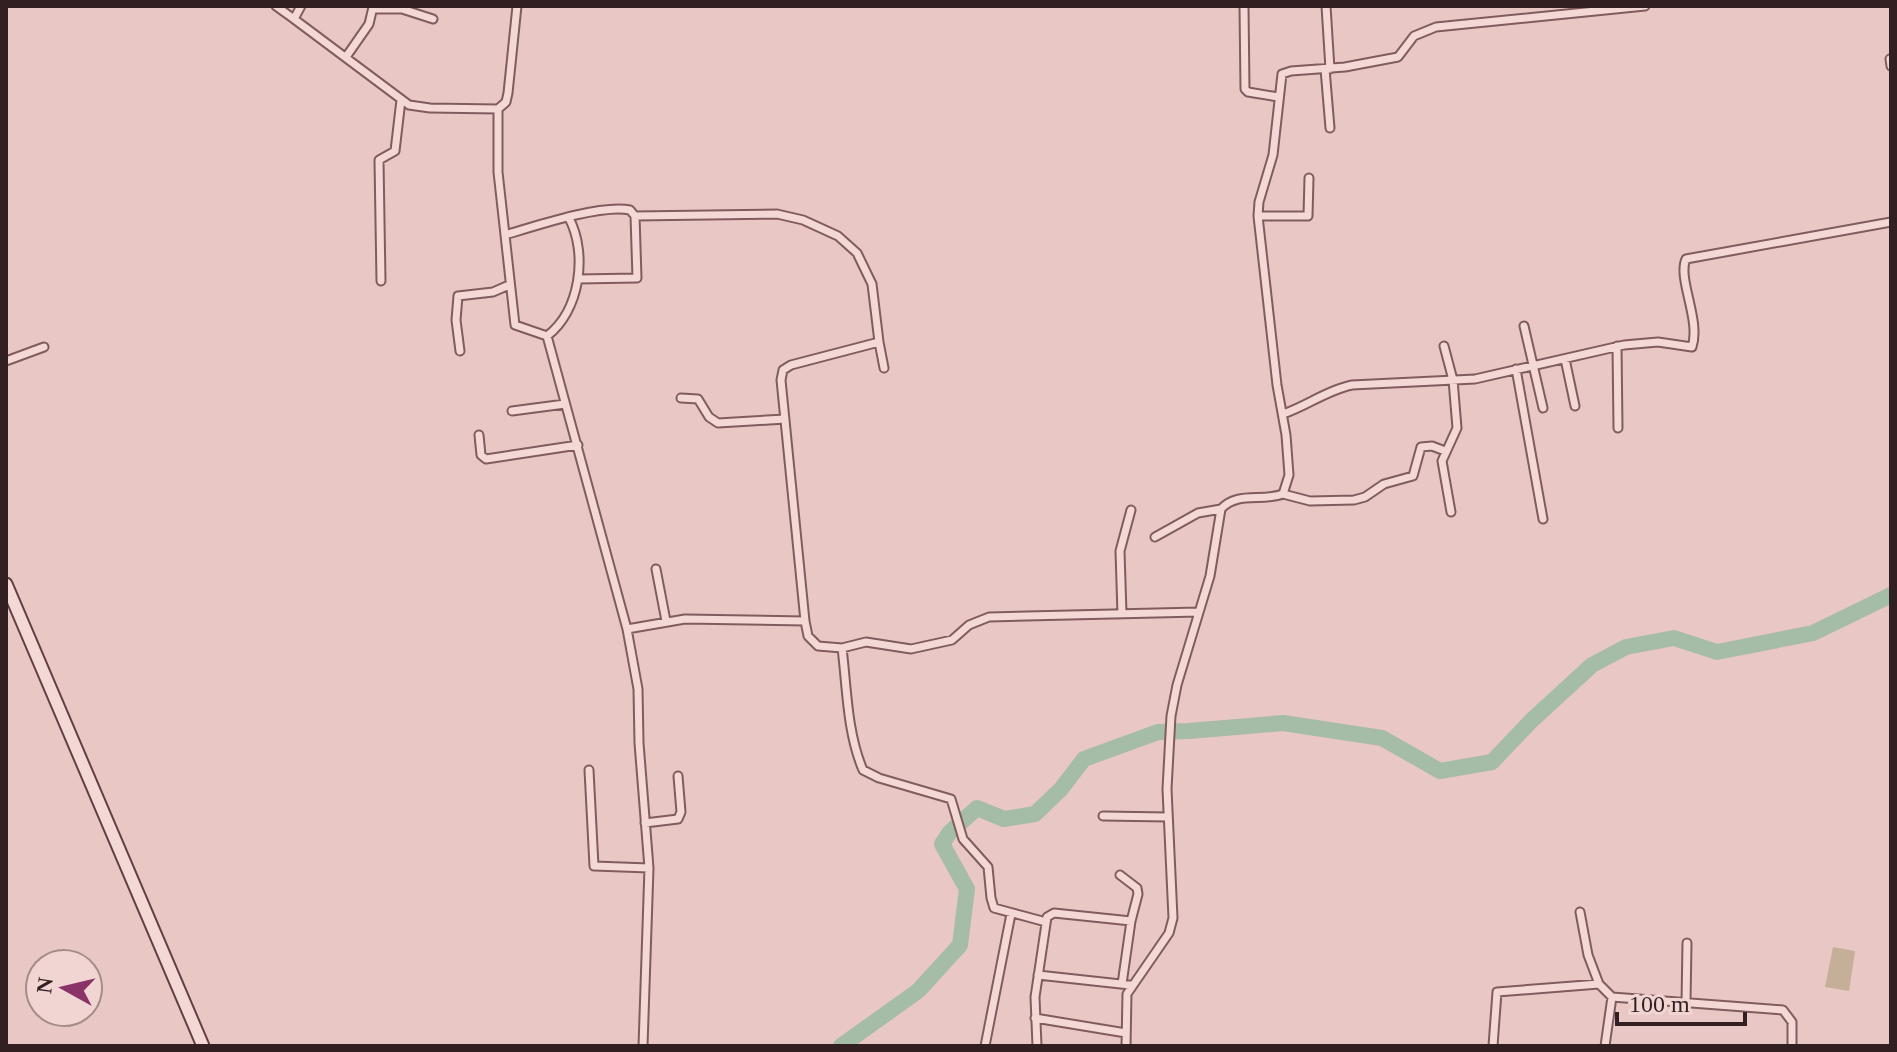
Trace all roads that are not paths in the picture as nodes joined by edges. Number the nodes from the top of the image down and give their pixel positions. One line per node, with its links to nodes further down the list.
1 (276, 6): 8 (street)
2 (301, 6): 8 (street)
3 (517, 6): 16 (street)
4 (1244, 6): 14 (street)
5 (1326, 6): 13 (street)
6 (1645, 6): 13 (street)
7 (373, 8): 9 (street); 10 (street)
8 (294, 19): 10 (street)
9 (433, 19)
10 (346, 57): 15 (street)
11 (1890, 59): 12 (street)
12 (1891, 66)
13 (1328, 69): 14 (street); 17 (street)
14 (1278, 97): 20 (street)
15 (401, 100): 16 (street); 25 (street)
16 (498, 109): 23 (street)
17 (1330, 128)
18 (1309, 178): 20 (street)
19 (635, 216): 21 (street); 24 (street); 29 (street)
20 (1258, 216): 45 (street)
21 (569, 218): 23 (street); 24 (street)
22 (1891, 222): 31 (street)
23 (505, 235): 26 (street)
24 (578, 279): 28 (street)
25 (381, 281)
26 (509, 285): 28 (street); 33 (street)
27 (1524, 326): 36 (street)
28 (547, 336): 41 (street)
29 (879, 342): 37 (street); 46 (street)
30 (1444, 346): 39 (street)
31 (1617, 346): 34 (street); 47 (street)
32 (44, 347): 35 (street)
33 (460, 351)
34 (1565, 359): 36 (street); 42 (street)
35 (6, 361)
36 (1533, 365): 38 (street); 43 (street)
37 (884, 368)
38 (1516, 369): 39 (street); 55 (street)
39 (1453, 380): 45 (street); 50 (street)
40 (681, 398): 46 (street)
41 (565, 404): 44 (street); 49 (street)
42 (1575, 406)
43 (1543, 408)
44 (512, 411)
45 (1283, 414): 51 (street)
46 (785, 419): 62 (street)
47 (1618, 428)
48 (479, 435): 49 (street)
49 (578, 445): 63 (street)
50 (1445, 451): 51 (street); 54 (street)
51 (1283, 494): 52 (street)
52 (1221, 509): 56 (street); 59 (street)
53 (1131, 510): 60 (street)
54 (1451, 512)
55 (1543, 519)
56 (1155, 537)
57 (656, 569): 61 (street)
58 (6, 584): 84 (street)
59 (1199, 612): 60 (street); 68 (street)
60 (1122, 614): 64 (street)
61 (666, 621): 62 (street); 63 (street)
62 (805, 621): 64 (street)
63 (627, 629): 69 (street)
64 (842, 648): 73 (street)
65 (589, 770): 70 (street)
66 (678, 776): 69 (street)
67 (1103, 816): 68 (street)
68 (1168, 817): 79 (street)
69 (645, 823): 70 (street)
70 (649, 868): 85 (street)
71 (1120, 875): 74 (street)
72 (1580, 912): 78 (street)
73 (1011, 914): 75 (street); 86 (street)
74 (1131, 921): 75 (street); 79 (street)
75 (1046, 922): 77 (street)
76 (1687, 943): 81 (street)
77 (1038, 975): 79 (street); 82 (street)
78 (1599, 984): 80 (street); 89 (street)
79 (1126, 985): 83 (street)
80 (1612, 997): 81 (street); 90 (street)
81 (1686, 1003): 91 (street)
82 (1035, 1018): 83 (street); 87 (street)
83 (1126, 1033): 88 (street)
84 (203, 1046)
85 (643, 1046)
86 (985, 1046)
87 (1037, 1046)
88 (1126, 1046)
89 (1493, 1046)
90 (1605, 1046)
91 (1792, 1046)

